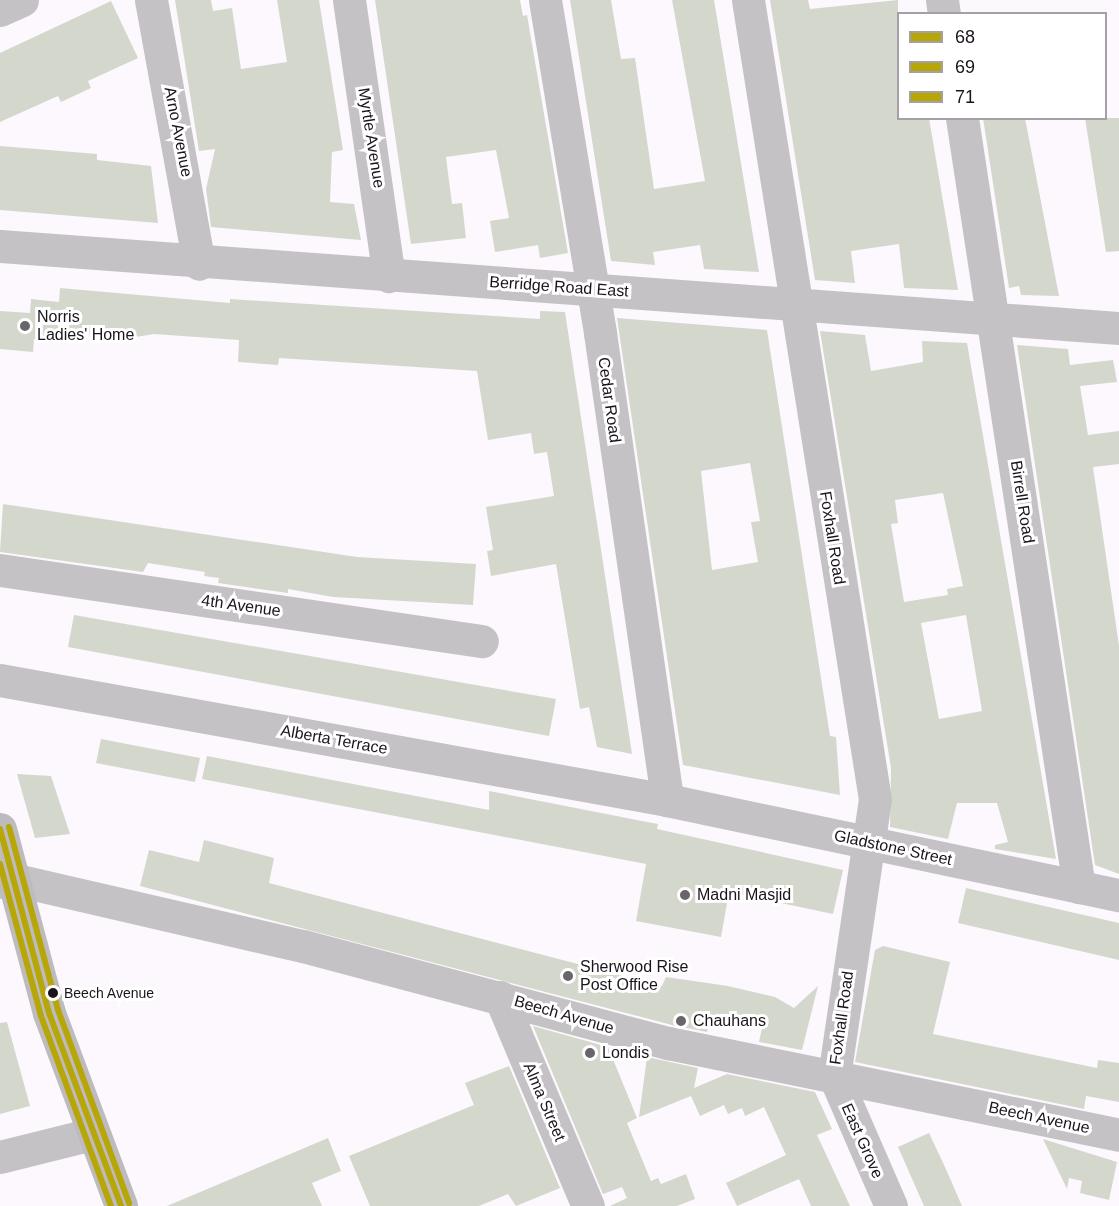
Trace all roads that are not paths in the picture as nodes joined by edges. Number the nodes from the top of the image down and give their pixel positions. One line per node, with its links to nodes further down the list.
1 (22, 0): 6 (street)
2 (151, 0): 9 (street, Arno Avenue)
3 (349, 0): 10 (street, Myrtle Avenue)
4 (545, 0): 11 (street, Cedar Road)
5 (748, 0): 12 (street, Foxhall Road)
6 (0, 10)
7 (962, 120): 13 (street, Birrell Road)
8 (0, 246): 9 (street, Berridge Road East)
9 (199, 264): 10 (street, Berridge Road East)
10 (389, 276): 11 (street, Berridge Road East)
11 (592, 289): 12 (street, Berridge Road East); 18 (street, Cedar Road)
12 (798, 306): 13 (street, Berridge Road East); 20 (street, Foxhall Road)
13 (994, 319): 14 (street, Berridge Road East); 22 (street, Birrell Road)
14 (1119, 328)
15 (0, 570): 16 (street, 4th Avenue)
16 (482, 641)
17 (0, 680): 18 (street, Alberta Terrace)
18 (667, 800): 20 (street, Gladstone Street)
19 (0, 829): 21 (main road)
20 (869, 844): 22 (street, Gladstone Street); 25 (street, Foxhall Road)
21 (6, 880): 24 (street, Beech Avenue); 26 (main road)
22 (1079, 887): 23 (street, Gladstone Street)
23 (1119, 895)
24 (500, 998): 25 (street, Beech Avenue); 30 (street, Alma Street)
25 (834, 1076): 27 (street, Beech Avenue); 31 (street, East Grove)
26 (92, 1134): 28 (street); 29 (main road)
27 (1119, 1134)
28 (0, 1157)
29 (121, 1206)
30 (588, 1206)
31 (891, 1206)

